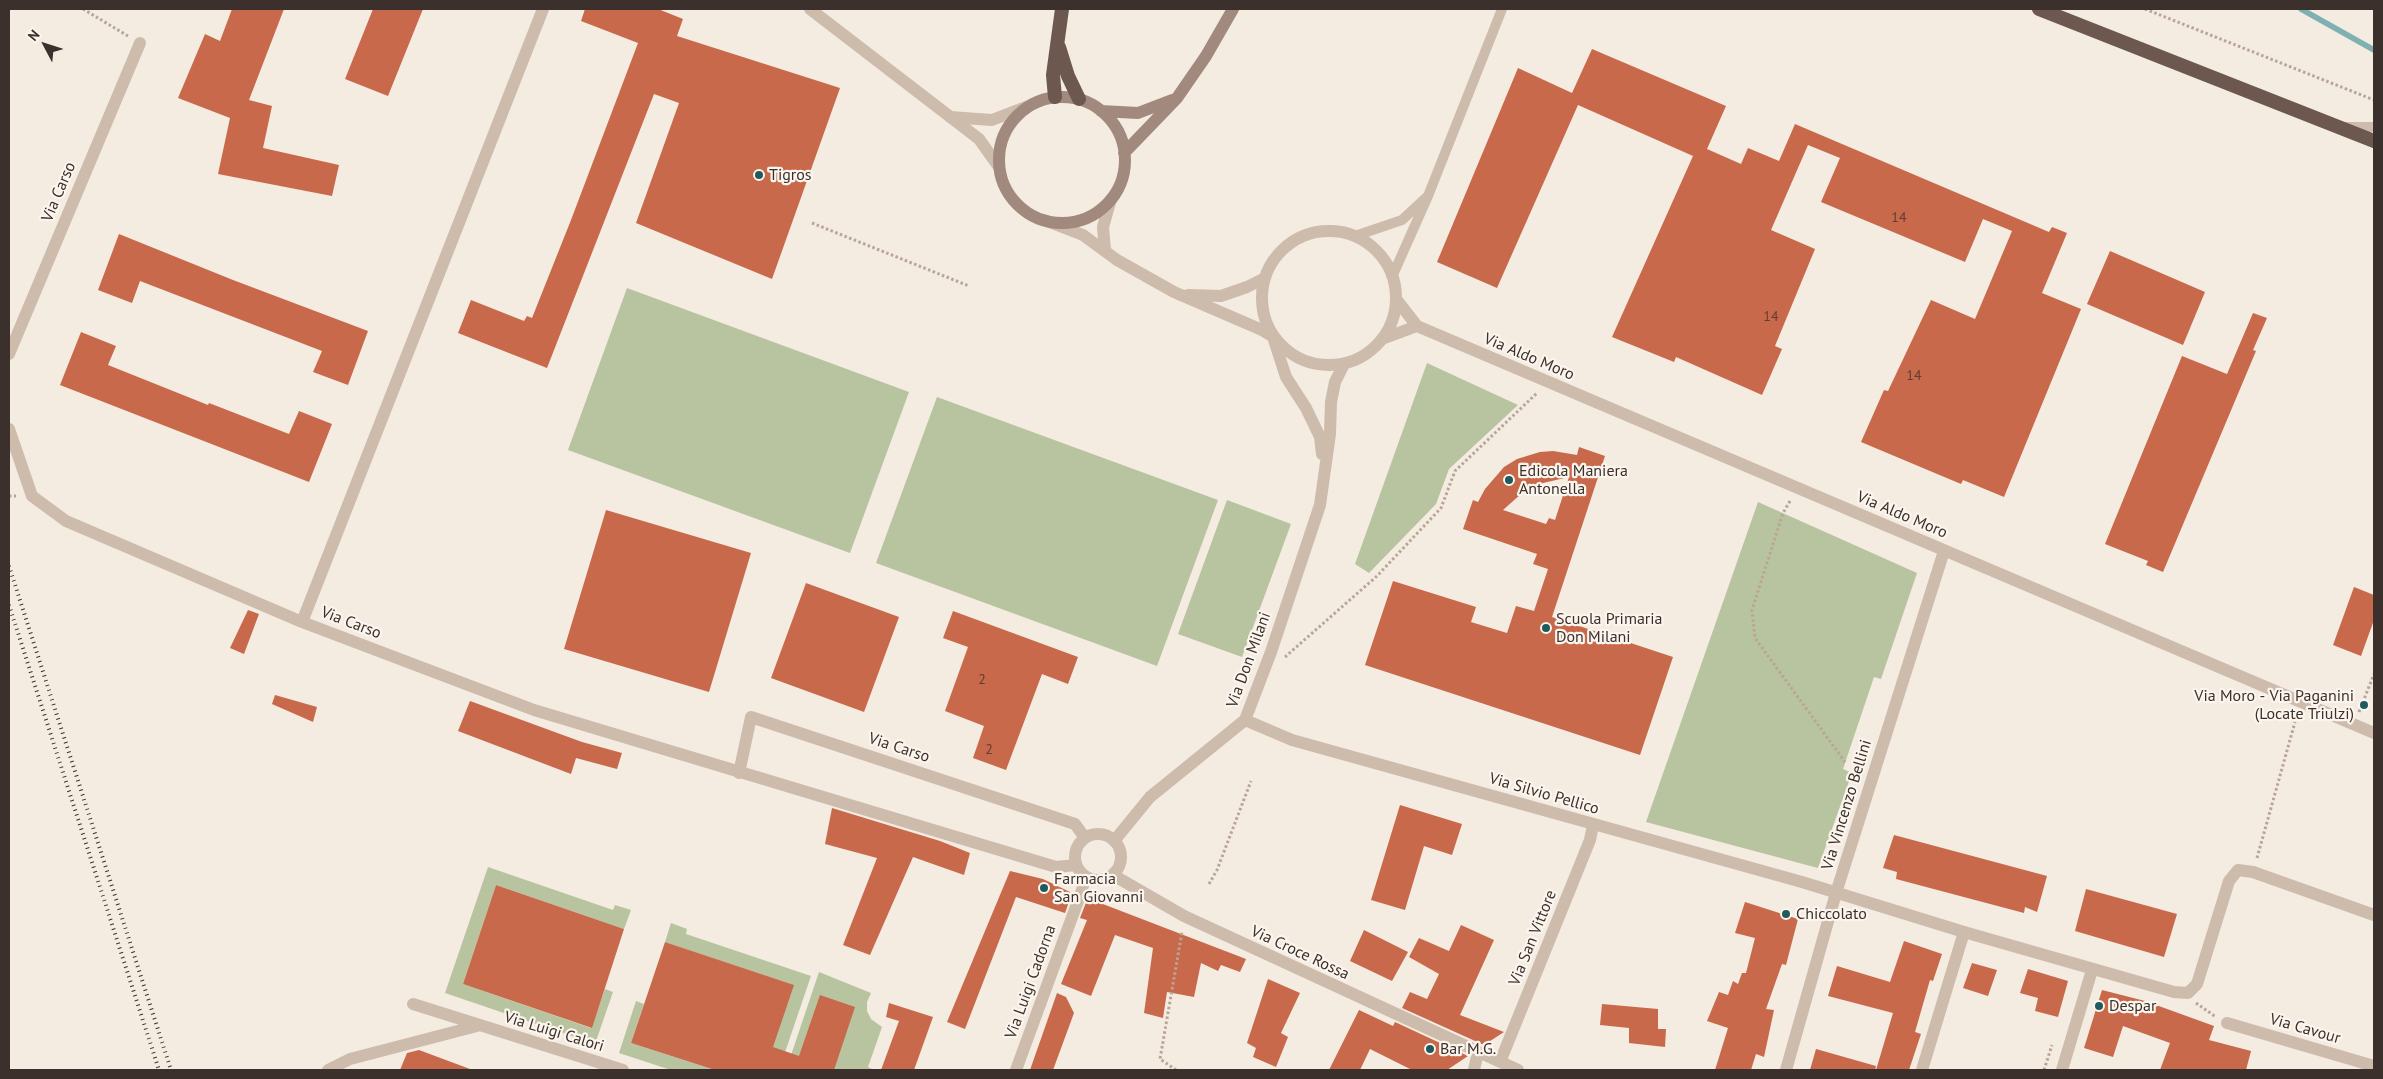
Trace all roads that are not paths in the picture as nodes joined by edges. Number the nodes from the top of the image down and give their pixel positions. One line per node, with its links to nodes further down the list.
1 (533, 9): 8 (street)
2 (543, 9): 8 (street)
3 (810, 9): 16 (street)
4 (1062, 9): 9 (highway)
5 (1232, 9): 12 (main road)
6 (1502, 9): 22 (lane)
7 (2039, 9): 17 (highway)
8 (538, 22): 39 (street)
9 (1057, 38): 11 (highway); 13 (highway)
10 (140, 43): 34 (street, Via Carso)
11 (1055, 97): 13 (main road); 14 (main road)
12 (1176, 98): 15 (main road); 20 (main road)
13 (1079, 99): 15 (main road)
14 (1031, 105): 16 (street); 21 (main road)
15 (1101, 111): 20 (main road)
16 (950, 117): 21 (street)
17 (2337, 127): 18 (lane); 19 (highway)
18 (2374, 127)
19 (2374, 141)
20 (1124, 153): 23 (main road)
21 (999, 167): 24 (main road)
22 (1428, 196): 25 (lane); 27 (lane)
23 (1111, 199): 24 (main road); 26 (street)
24 (1044, 220): 26 (street)
25 (1355, 236): 27 (street); 28 (street)
26 (1105, 250): 29 (street)
27 (1392, 277): 30 (street)
28 (1265, 278): 29 (street); 32 (street)
29 (1174, 292): 32 (street)
30 (1396, 299): 31 (street, Via Aldo Moro); 33 (street)
31 (1417, 326): 33 (street); 38 (street, Via Aldo Moro)
32 (1274, 337): 35 (street); 37 (street, Via Don Milani)
33 (1382, 339): 35 (street)
34 (9, 354)
35 (1344, 364): 37 (street, Via Don Milani)
36 (9, 429): 39 (street, Via Carso)
37 (1323, 469): 40 (street, Via Don Milani)
38 (1944, 551): 41 (street, Via Aldo Moro); 49 (street, Via Vincenzo Bellini)
39 (302, 622): 42 (street, Via Carso)
40 (1245, 720): 43 (street, Via Silvio Pellico); 45 (street, Via Don Milani)
41 (2374, 733)
42 (739, 774): 44 (street, Via Carso); 46 (street, Via Carso)
43 (1593, 825): 49 (street, Via Silvio Pellico); 58 (street, Via San Vittore)
44 (1085, 838): 45 (street); 46 (street)
45 (1114, 841): 48 (street)
46 (1076, 864): 47 (street)
47 (1085, 876): 48 (street); 63 (street, Via Luigi Cadorna)
48 (1113, 876): 56 (street, Via Croce Rossa)
49 (1836, 893): 51 (street, Via Silvio Pellico); 66 (street, Via Vincenzo Bellini)
50 (2374, 915): 52 (street)
51 (1964, 932): 52 (street, Via Silvio Pellico); 67 (street)
52 (2092, 970): 68 (street)
53 (413, 1004): 55 (street, Via Luigi Calori)
54 (2227, 1023): 59 (street, Via Cavour)
55 (477, 1026): 57 (street); 62 (street, Via Luigi Calori)
56 (1478, 1052): 58 (street, Via Croce Rossa); 64 (street)
57 (366, 1055): 60 (street); 61 (street)
58 (1500, 1062): 65 (street, Via Croce Rossa)
59 (2374, 1066)
60 (328, 1070)
61 (349, 1070)
62 (622, 1070)
63 (1016, 1070)
64 (1474, 1070)
65 (1518, 1070)
66 (1786, 1070)
67 (1922, 1070)
68 (2062, 1070)

